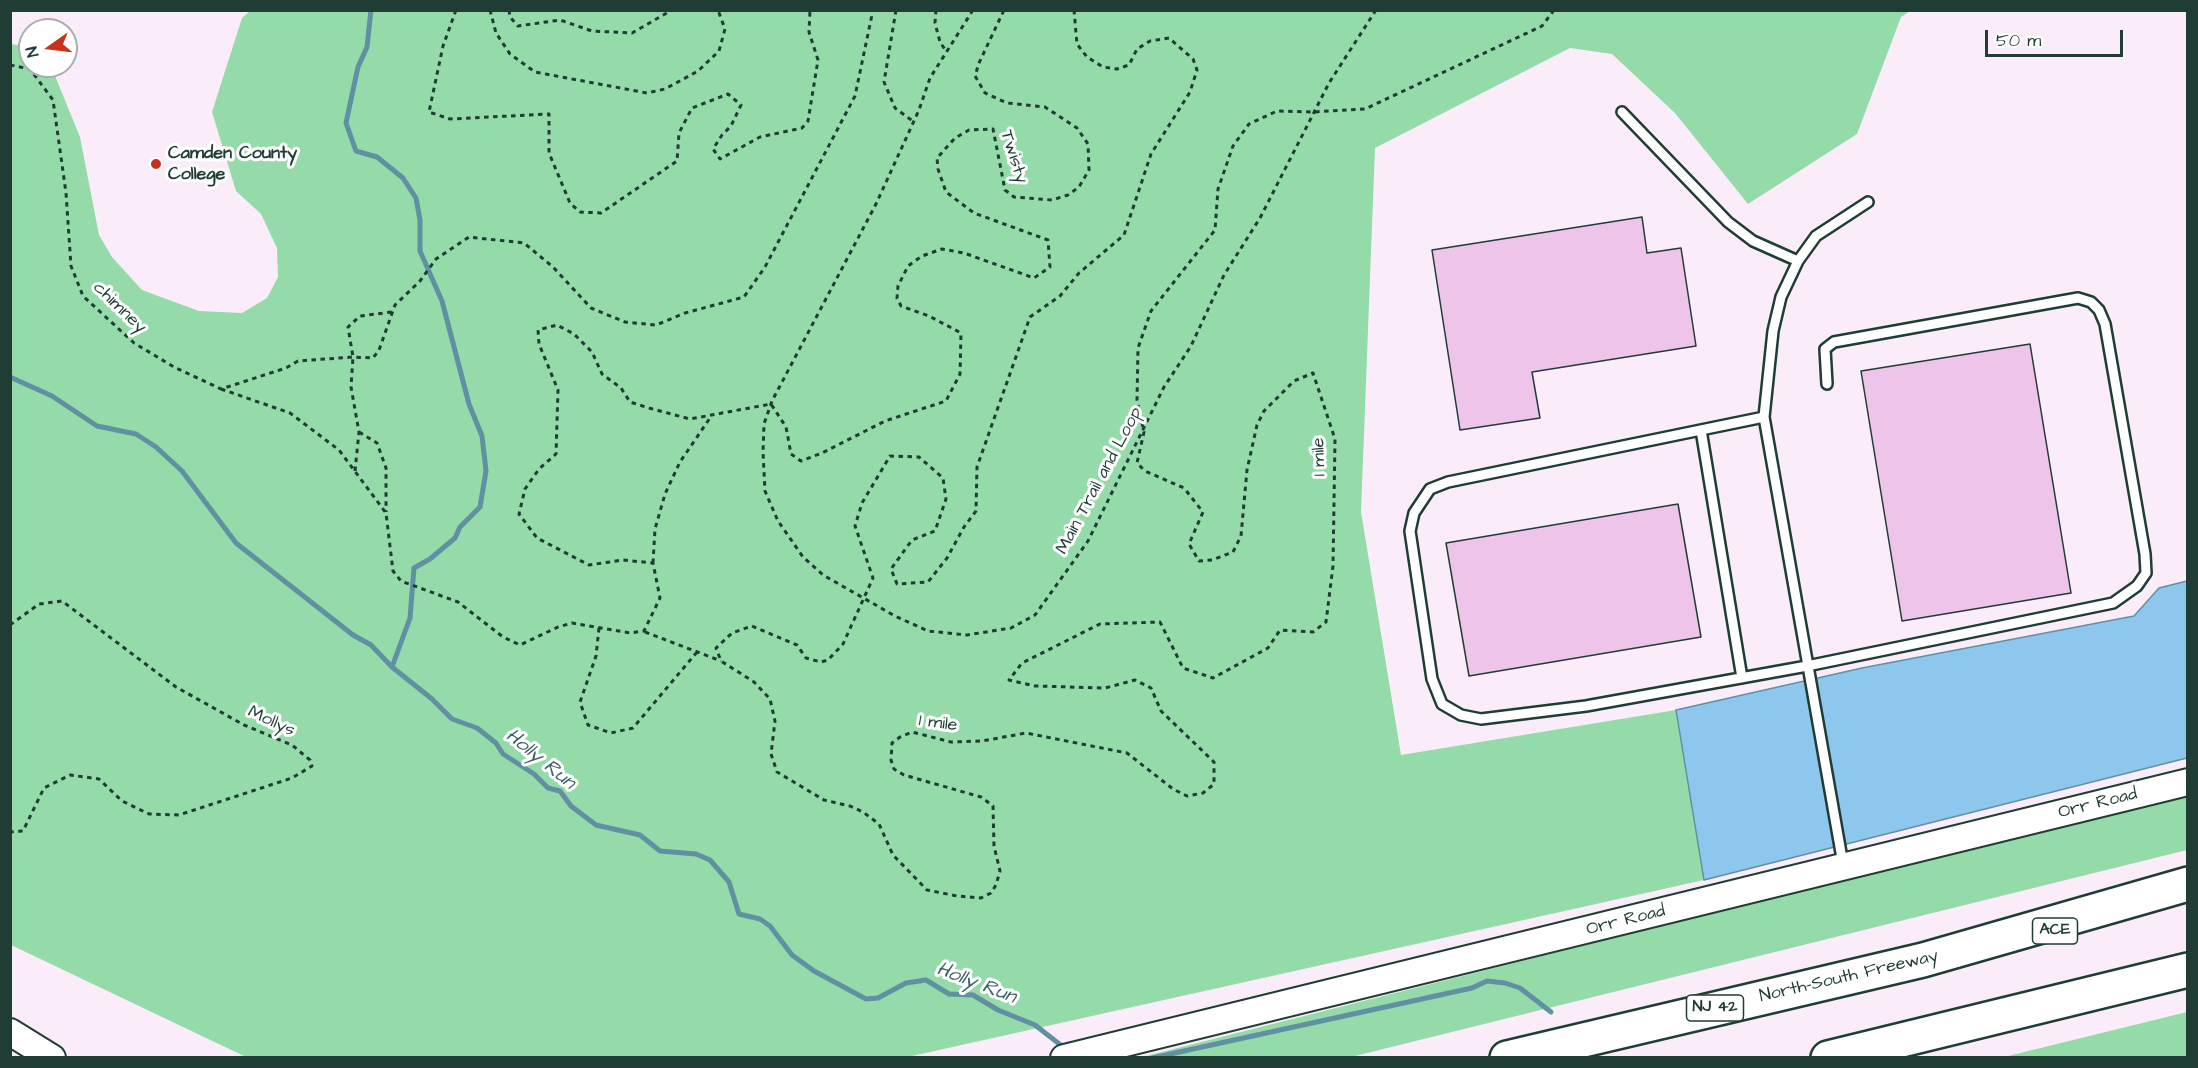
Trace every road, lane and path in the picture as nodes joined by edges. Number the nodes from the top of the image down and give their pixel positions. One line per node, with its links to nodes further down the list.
1 (456, 10): 6 (path)
2 (490, 10): 5 (path)
3 (508, 10): 4 (path)
4 (672, 10)
5 (718, 10)
6 (810, 10)
7 (873, 10): 22 (path)
8 (896, 10): 19 (path)
9 (936, 10): 15 (path)
10 (973, 10): 15 (path, Main Trail and Loop)
11 (1004, 10): 26 (path, Twisty)
12 (1074, 10): 35 (path)
13 (1376, 10): 17 (path, Main Trail and Loop)
14 (1554, 10): 17 (path)
15 (946, 52): 19 (path, Main Trail and Loop)
16 (10, 65): 25 (path, chimney)
17 (1313, 112): 31 (path, Main Trail and Loop); 31 (path)
18 (1622, 112): 21 (lane)
19 (914, 122): 26 (path, Main Trail and Loop)
20 (1868, 202): 21 (lane)
21 (1798, 261): 28 (lane)
22 (392, 312): 23 (path); 23 (path)
23 (353, 357): 25 (path); 30 (path)
24 (1827, 384): 41 (lane)
25 (221, 389): 32 (path, chimney)
26 (771, 404): 27 (path); 35 (path, Main Trail and Loop)
27 (712, 415): 34 (path); 34 (path)
28 (1764, 417): 29 (lane); 41 (lane)
29 (1701, 430): 42 (lane); 42 (lane)
30 (359, 432): 32 (path); 33 (path)
31 (1144, 432): 35 (path, Main Trail and Loop); 40 (path, 1 mile)
32 (355, 473): 33 (path, chimney)
33 (386, 513): 37 (path)
34 (653, 562): 38 (path)
35 (862, 598): 40 (path)
36 (10, 625): 44 (path, Mollys)
37 (599, 628): 38 (path); 39 (path)
38 (644, 632): 39 (path)
39 (697, 652): 40 (path)
40 (721, 661)
41 (1807, 666): 42 (lane); 45 (lane)
42 (1742, 678)
43 (2187, 782): 45 (street, Orr Road)
44 (10, 832)
45 (1844, 868): 52 (street, Orr Road)
46 (2187, 884): 48 (highway, North-South Freeway / NJ 42)
47 (2187, 902): 48 (highway, ACE)
48 (1923, 960): 53 (highway, North-South Freeway / NJ 42)
49 (2187, 970): 54 (highway)
50 (10, 1032): 51 (street)
51 (52, 1058)
52 (1064, 1058)
53 (1507, 1058)
54 (1828, 1058)

